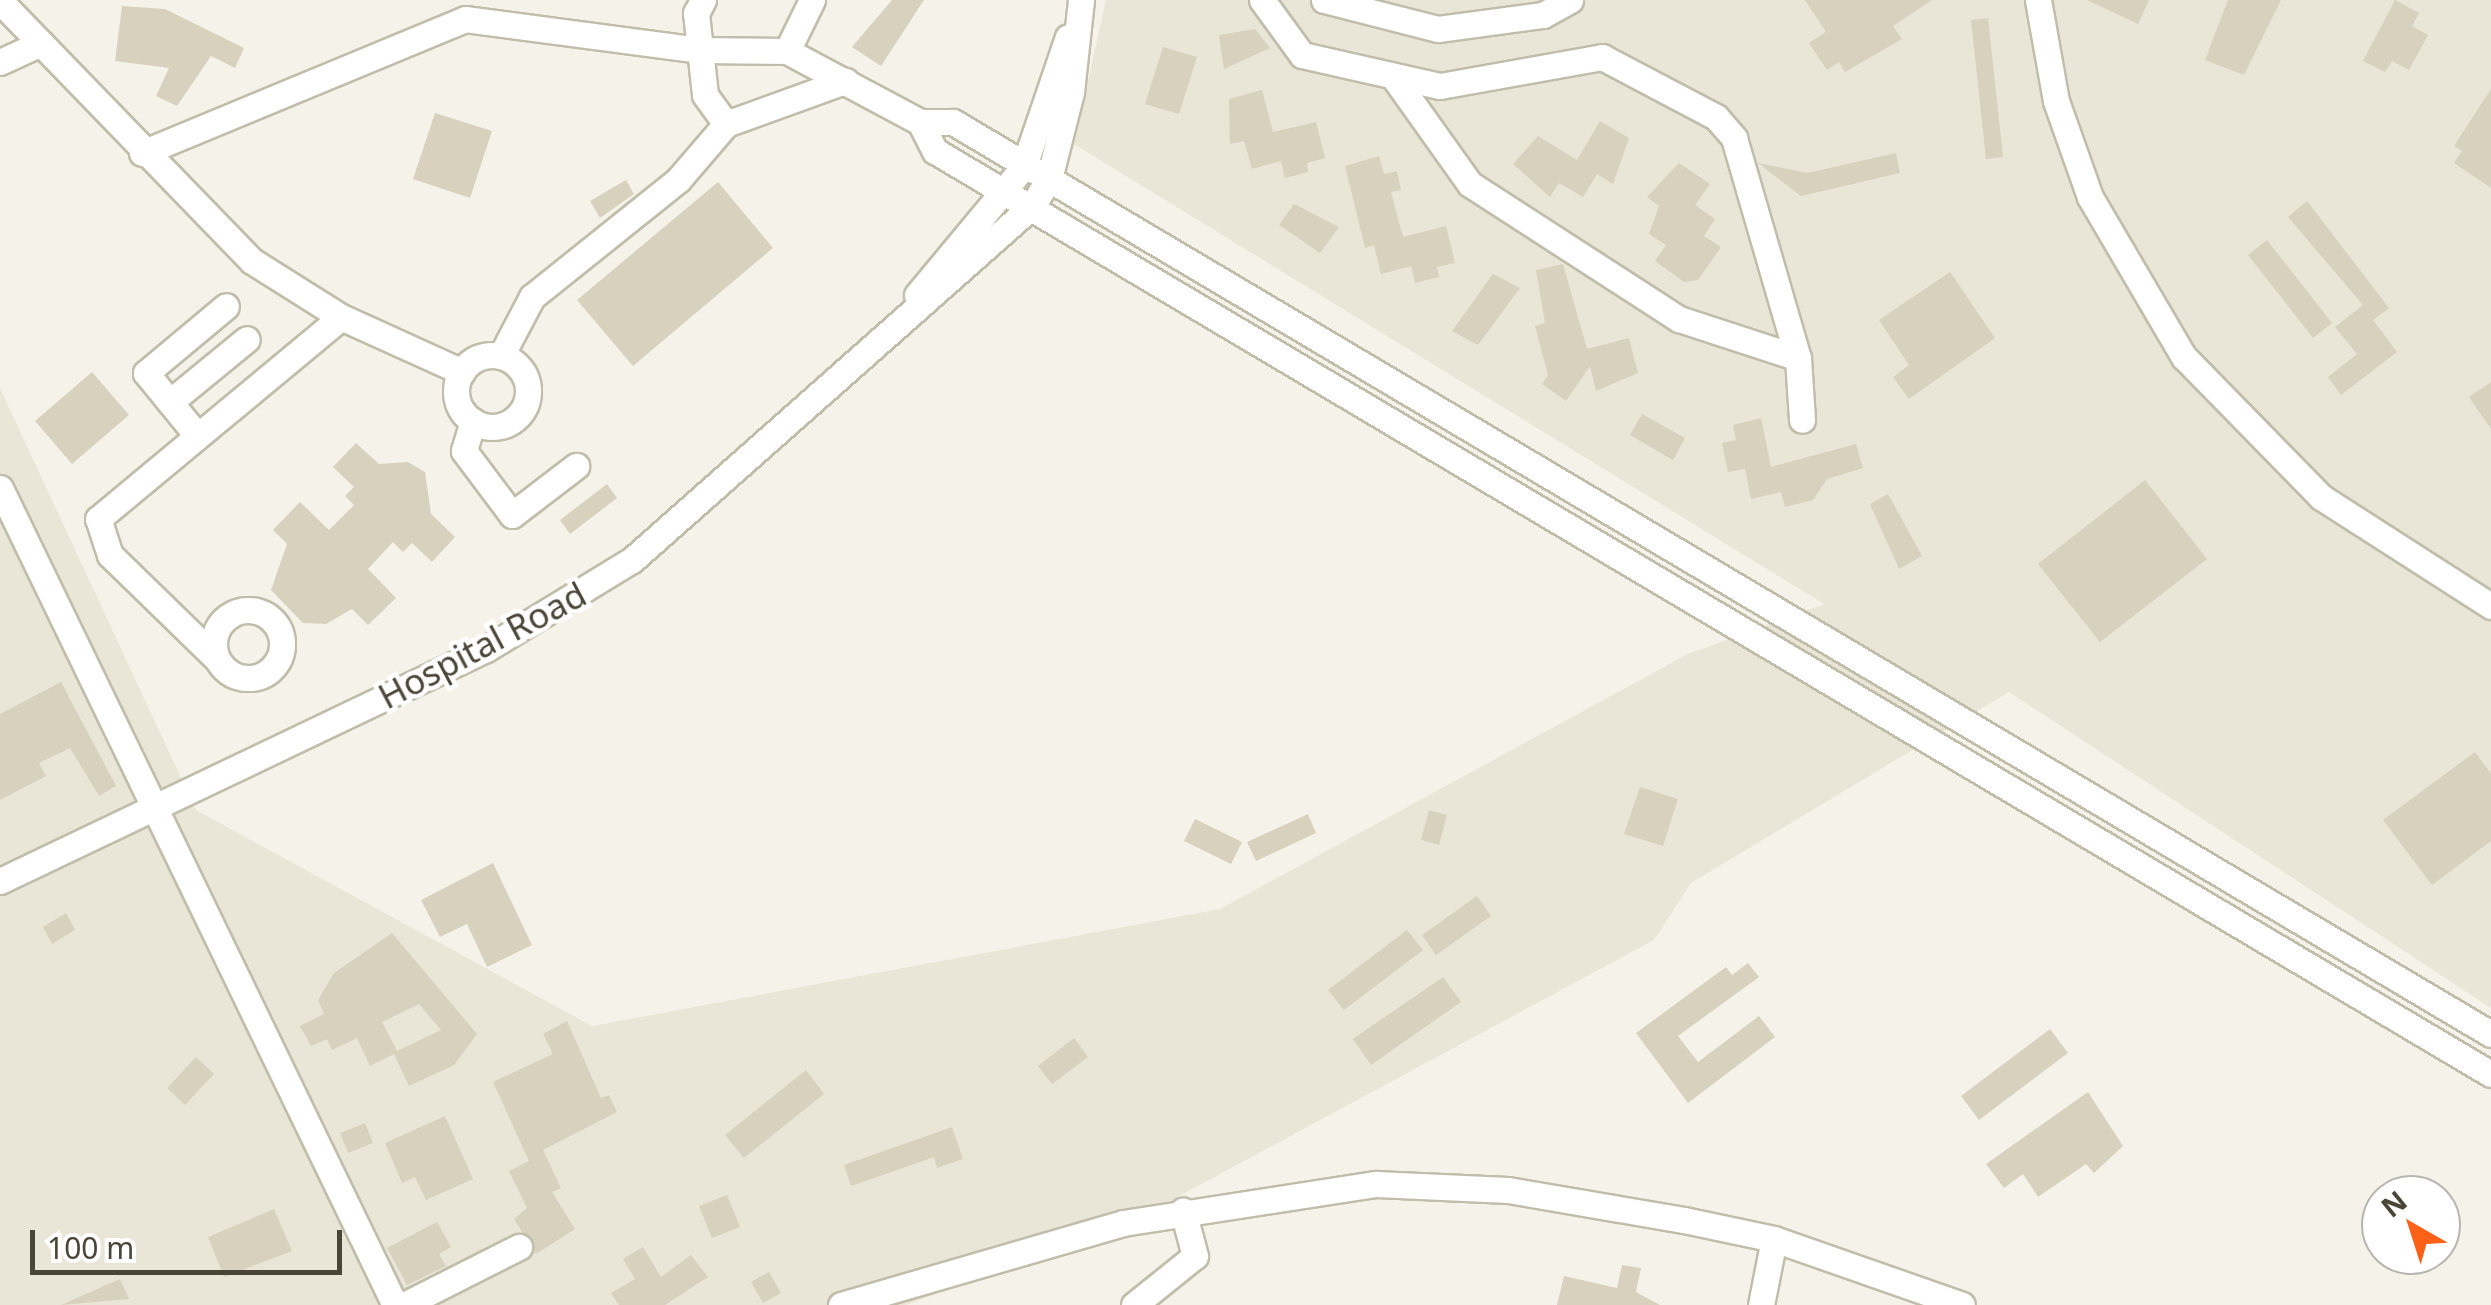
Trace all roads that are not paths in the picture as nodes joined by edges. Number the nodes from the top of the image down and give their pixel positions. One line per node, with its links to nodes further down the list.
1 (703, 0): 10 (street)
2 (812, 0): 11 (street)
3 (1262, 0): 13 (street)
4 (1324, 0): 5 (street)
5 (1570, 0)
6 (2038, 0): 39 (street)
7 (0, 1): 9 (street)
8 (1080, 8): 18 (street); 19 (street)
9 (40, 43): 12 (street); 17 (street)
10 (699, 50): 11 (street); 16 (street); 17 (street)
11 (787, 51): 14 (street)
12 (0, 62)
13 (1395, 79): 29 (street); 29 (street)
14 (845, 82): 15 (street); 16 (street)
15 (920, 122): 18 (street); 20 (street)
16 (726, 124): 28 (street)
17 (142, 153): 26 (street)
18 (1024, 166): 19 (street); 20 (street)
19 (1049, 178): 21 (street); 22 (street)
20 (1006, 193): 21 (street); 25 (street)
21 (1032, 206): 23 (street); 25 (street)
22 (1148, 236): 23 (street); 37 (street)
23 (1134, 264): 38 (street)
24 (226, 306): 31 (street)
25 (902, 315): 43 (street, Hospital Road)
26 (342, 317): 30 (street); 34 (street)
27 (248, 339): 31 (street)
28 (501, 356): 30 (street); 33 (street)
29 (1798, 358): 32 (street)
30 (462, 372): 33 (street)
31 (170, 402): 34 (street)
32 (1802, 420)
33 (473, 422): 35 (street)
34 (196, 434): 40 (street)
35 (576, 466)
36 (0, 488): 43 (street)
37 (1585, 501): 38 (street); 41 (street)
38 (1568, 529): 42 (street)
39 (2491, 606)
40 (216, 658)
41 (2022, 759): 42 (street); 45 (street)
42 (2006, 787): 47 (street)
43 (156, 806): 44 (street, Hospital Road); 52 (street)
44 (0, 882)
45 (2460, 1015): 46 (street); 47 (street)
46 (2491, 1034)
47 (2444, 1042): 48 (street)
48 (2491, 1074)
49 (1183, 1212): 50 (street); 54 (street); 55 (street)
50 (1774, 1239): 56 (street); 57 (street)
51 (520, 1246): 53 (street)
52 (395, 1305)
53 (404, 1305)
54 (841, 1305)
55 (1134, 1305)
56 (1762, 1305)
57 (1962, 1305)

